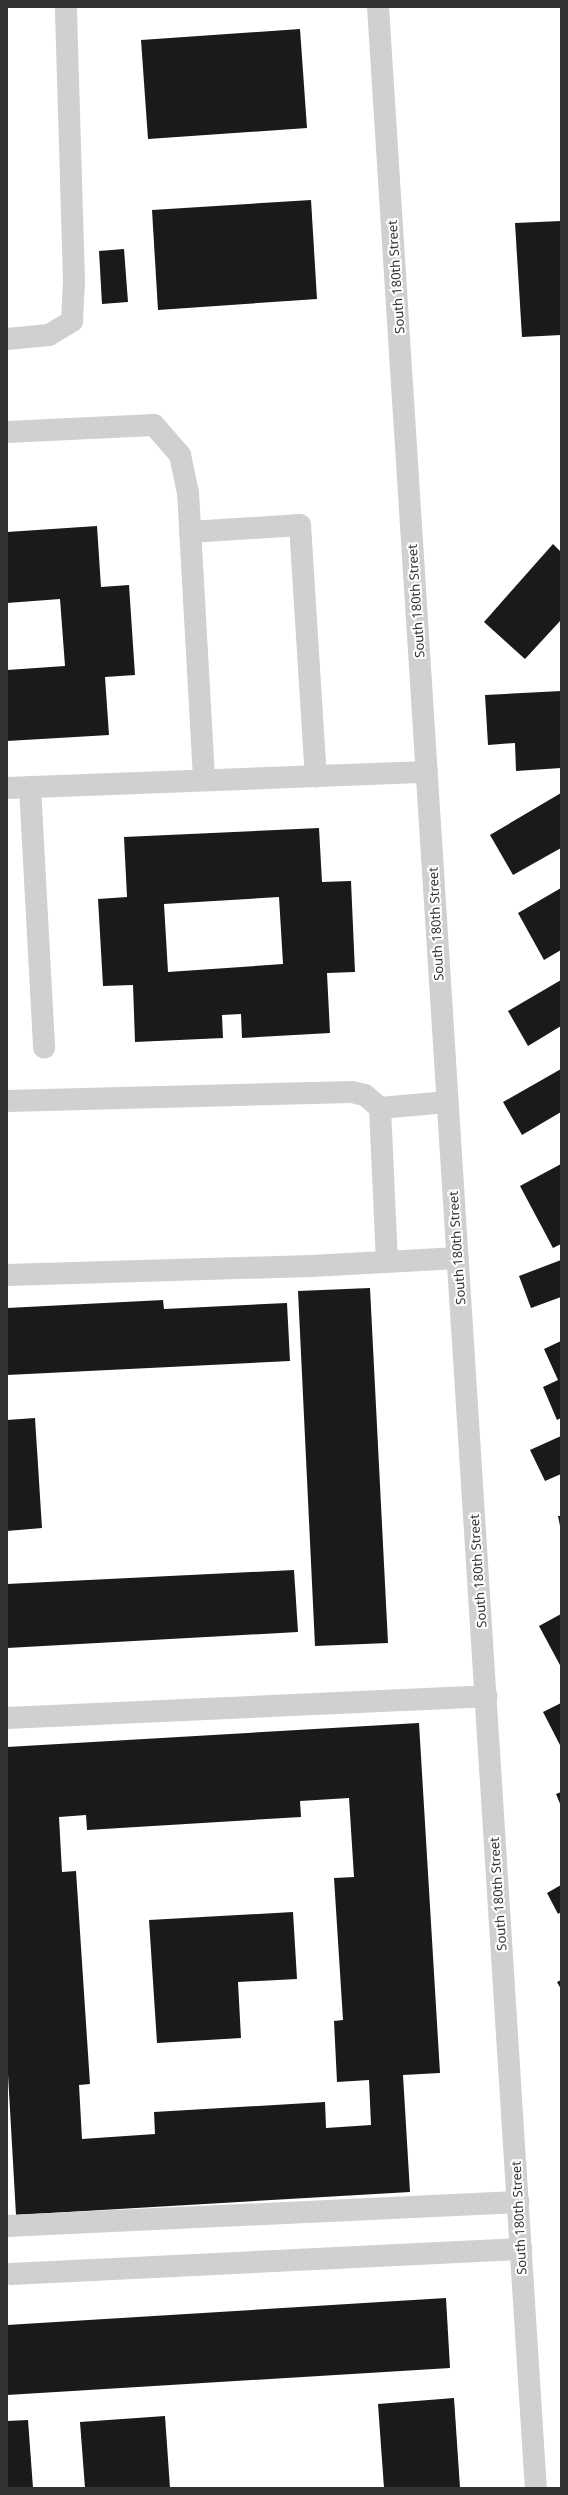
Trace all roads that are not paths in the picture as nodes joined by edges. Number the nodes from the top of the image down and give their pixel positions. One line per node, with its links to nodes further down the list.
1 (66, 7): 3 (street)
2 (378, 7): 6 (street, South 180th Street)
3 (7, 339)
4 (7, 432): 5 (street)
5 (190, 532): 7 (street); 8 (street)
6 (427, 772): 7 (street); 13 (street, South 180th Street)
7 (316, 776): 8 (street)
8 (204, 780): 9 (street)
9 (30, 787): 10 (street); 11 (street)
10 (7, 788)
11 (44, 1048)
12 (7, 1101): 14 (street)
13 (447, 1102): 14 (street); 15 (street, South 180th Street)
14 (380, 1108): 16 (street)
15 (458, 1258): 16 (street); 18 (street, South 180th Street)
16 (387, 1262): 17 (street)
17 (7, 1275)
18 (486, 1696): 19 (street); 20 (street, South 180th Street)
19 (7, 1718)
20 (518, 2202): 21 (street); 22 (street, South 180th Street)
21 (7, 2226)
22 (521, 2249): 23 (street); 24 (street, South 180th Street)
23 (11, 2274)
24 (536, 2488)

